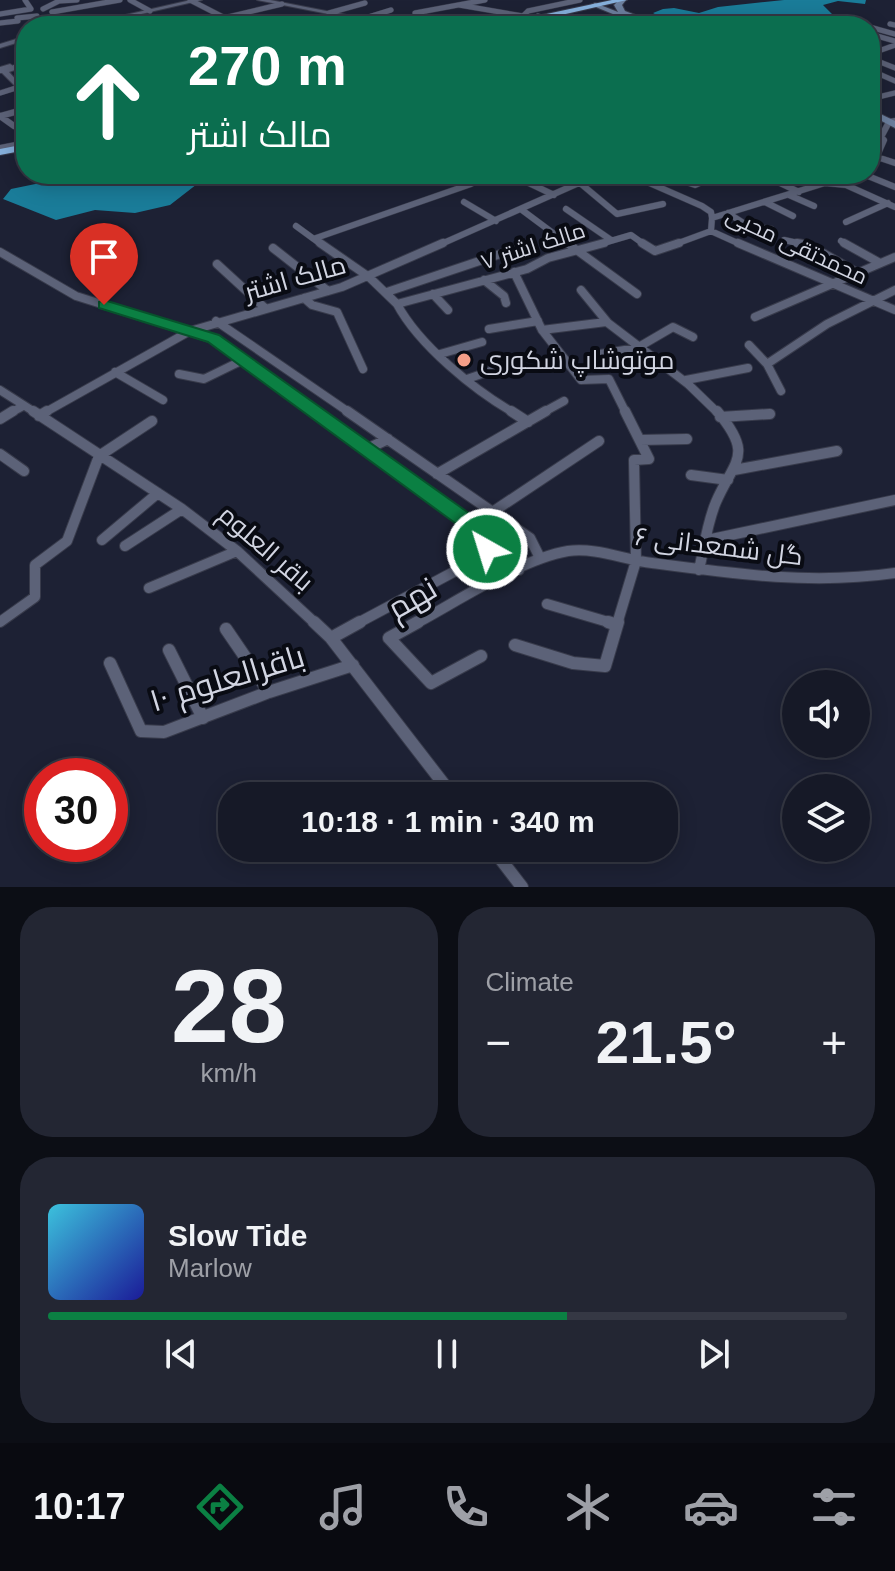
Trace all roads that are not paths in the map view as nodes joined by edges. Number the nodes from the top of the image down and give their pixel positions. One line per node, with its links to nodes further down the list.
1 (25, 0): 24 (street)
2 (79, 0): 9 (street); 16 (street)
3 (120, 0): 9 (street)
4 (130, 0): 18 (street)
5 (193, 0): 18 (street); 27 (street)
6 (260, 0): 10 (street)
7 (484, 0): 14 (street)
8 (580, 0): 23 (street)
9 (93, 2): 25 (street)
10 (281, 2): 20 (street); 28 (street)
11 (596, 2): 12 (highway); 15 (main road); 23 (highway); 32 (highway)
12 (622, 2): 15 (main road)
13 (365, 3): 20 (street)
14 (459, 5): 17 (street); 23 (street)
15 (606, 8): 33 (main road)
16 (43, 9)
17 (438, 9): 21 (street); 22 (street)
18 (149, 10): 26 (street)
19 (391, 10): 30 (street)
20 (329, 13): 29 (street)
21 (415, 13)
22 (447, 14)
23 (518, 15): 31 (highway)
24 (21, 16)
25 (57, 16)
26 (123, 16)
27 (221, 16)
28 (232, 16)
29 (346, 16)
30 (372, 16)
31 (514, 16)
32 (538, 16)
33 (621, 16)
34 (895, 46): 36 (street)
35 (880, 47): 36 (street)
36 (887, 49): 37 (street)
37 (880, 52)
38 (0, 56): 39 (street)
39 (6, 71)
40 (0, 116): 42 (street)
41 (894, 123): 43 (street)
42 (14, 126)
43 (880, 150)
44 (471, 184): 64 (street)
45 (531, 184): 54 (street)
46 (579, 184): 54 (street, مالک اشتر)
47 (585, 184): 58 (street)
48 (652, 184): 66 (street)
49 (782, 184): 53 (street)
50 (822, 184): 53 (street, محمدتقی محبی)
51 (836, 184): 52 (street, محمدتقی محبی)
52 (846, 185): 59 (street)
53 (799, 192): 55 (street, محمدتقی محبی)
54 (554, 195): 62 (street, مالک اشتر)
55 (789, 195): 57 (street, محمدتقی محبی); 60 (street)
56 (464, 202): 67 (street)
57 (765, 202): 63 (street, محمدتقی محبی); 65 (street)
58 (663, 204)
59 (891, 205): 68 (street)
60 (814, 206)
61 (566, 209): 74 (street)
62 (522, 210): 67 (street, مالک اشتر); 79 (street)
63 (728, 213): 66 (street, محمدتقی محبی); 71 (street)
64 (381, 216): 69 (street); 73 (street)
65 (793, 216)
66 (712, 218): 72 (street, محمدتقی محبی)
67 (496, 221): 86 (street, مالک اشتر)
68 (846, 222)
69 (393, 223)
70 (296, 226): 73 (street)
71 (771, 229)
72 (711, 231): 74 (street, مالک اشتر ۷); 88 (street, محمدتقی محبی)
73 (316, 238): 86 (street)
74 (611, 240): 79 (street, مالک اشتر ۷)
75 (784, 240): 85 (street)
76 (841, 241): 82 (street)
77 (273, 248): 91 (street)
78 (518, 248): 92 (street)
79 (577, 250): 84 (street, مالک اشتر ۷); 94 (street)
80 (0, 252): 107 (street)
81 (895, 257): 82 (street)
82 (880, 263): 85 (street)
83 (217, 264): 99 (street)
84 (514, 272): 87 (street, مالک اشتر ۷); 105 (street)
85 (858, 273): 88 (street)
86 (369, 277): 91 (street, مالک اشتر); 92 (street)
87 (484, 280): 93 (street, مالک اشتر ۷); 97 (street)
88 (833, 284): 96 (street, محمدتقی محبی); 102 (street)
89 (581, 290): 104 (street)
90 (895, 290): 96 (street)
91 (328, 291): 95 (street, مالک اشتر)
92 (387, 292): 98 (street)
93 (433, 294): 98 (street, مالک اشتر ۷); 100 (street)
94 (637, 294)
95 (304, 298): 99 (street, مالک اشتر); 118 (street)
96 (872, 300): 101 (street, محمدتقی محبی); 116 (street)
97 (506, 303)
98 (397, 304): 112 (street)
99 (265, 308): 103 (street, مالک اشتر)
100 (448, 310)
101 (895, 310)
102 (755, 317)
103 (216, 321): 107 (street, مالک اشتر); 134 (street)
104 (606, 322): 105 (street); 111 (street)
105 (540, 325): 106 (street); 136 (street)
106 (489, 329)
107 (190, 331): 114 (street); 119 (street, مالک اشتر)
108 (693, 337): 111 (street)
109 (482, 342): 112 (street)
110 (749, 345): 116 (street)
111 (637, 348): 113 (street); 122 (street)
112 (440, 354): 121 (street)
113 (600, 354)
114 (243, 360): 120 (street); 138 (street)
115 (520, 361): 121 (street)
116 (767, 364): 124 (street)
117 (748, 368): 122 (street)
118 (363, 369)
119 (115, 372): 125 (street); 129 (street, مالک اشتر)
120 (179, 374)
121 (467, 379): 133 (street)
122 (686, 380): 130 (street)
123 (0, 390): 127 (street, باقر العلوم)
124 (781, 391)
125 (163, 400)
126 (564, 401): 133 (street)
127 (23, 406): 129 (street, باقر العلوم); 131 (street)
128 (770, 414): 130 (street)
129 (39, 416): 141 (street, باقر العلوم)
130 (720, 417): 142 (street)
131 (0, 419)
132 (152, 421): 141 (street)
133 (528, 422): 144 (street)
134 (388, 439): 138 (street); 144 (street)
135 (687, 439): 136 (street)
136 (640, 440): 157 (street)
137 (599, 441): 150 (street)
138 (365, 450): 154 (street)
139 (837, 451): 142 (street)
140 (0, 454): 143 (street)
141 (99, 456): 147 (street, باقر العلوم); 163 (street)
142 (734, 470): 146 (street)
143 (24, 471)
144 (437, 474): 150 (street)
145 (691, 475): 146 (street)
146 (728, 480): 152 (street)
147 (158, 493): 149 (street, باقر العلوم); 151 (street)
148 (895, 500): 152 (street)
149 (182, 509): 153 (street); 155 (street, باقر العلوم)
150 (494, 511): 156 (street)
151 (102, 540)
152 (707, 540): 159 (street)
153 (125, 546)
154 (487, 546): 158 (street); 166 (street)
155 (237, 551): 161 (street); 166 (street, باقر العلوم)
156 (540, 558): 157 (street, گل شمعدانی ۶); 158 (street)
157 (636, 561): 159 (street, گل شمعدانی ۶); 164 (street)
158 (511, 562): 169 (street, نهم)
159 (699, 570): 160 (street, گل شمعدانی ۶)
160 (895, 573)
161 (149, 588)
162 (547, 604): 164 (street)
163 (0, 622)
164 (617, 625): 167 (street)
165 (226, 629): 172 (street)
166 (331, 638): 171 (street, باقر العلوم)
167 (515, 645)
168 (169, 650): 173 (street)
169 (481, 656)
170 (110, 663): 173 (street, باقرالعلوم ۱۰)
171 (353, 665): 172 (street, باقرالعلوم ۱۰); 174 (street, باقر العلوم)
172 (269, 692): 173 (street, باقرالعلوم ۱۰)
173 (203, 718)
174 (442, 782)
175 (503, 862): 176 (street)
176 (522, 887)

